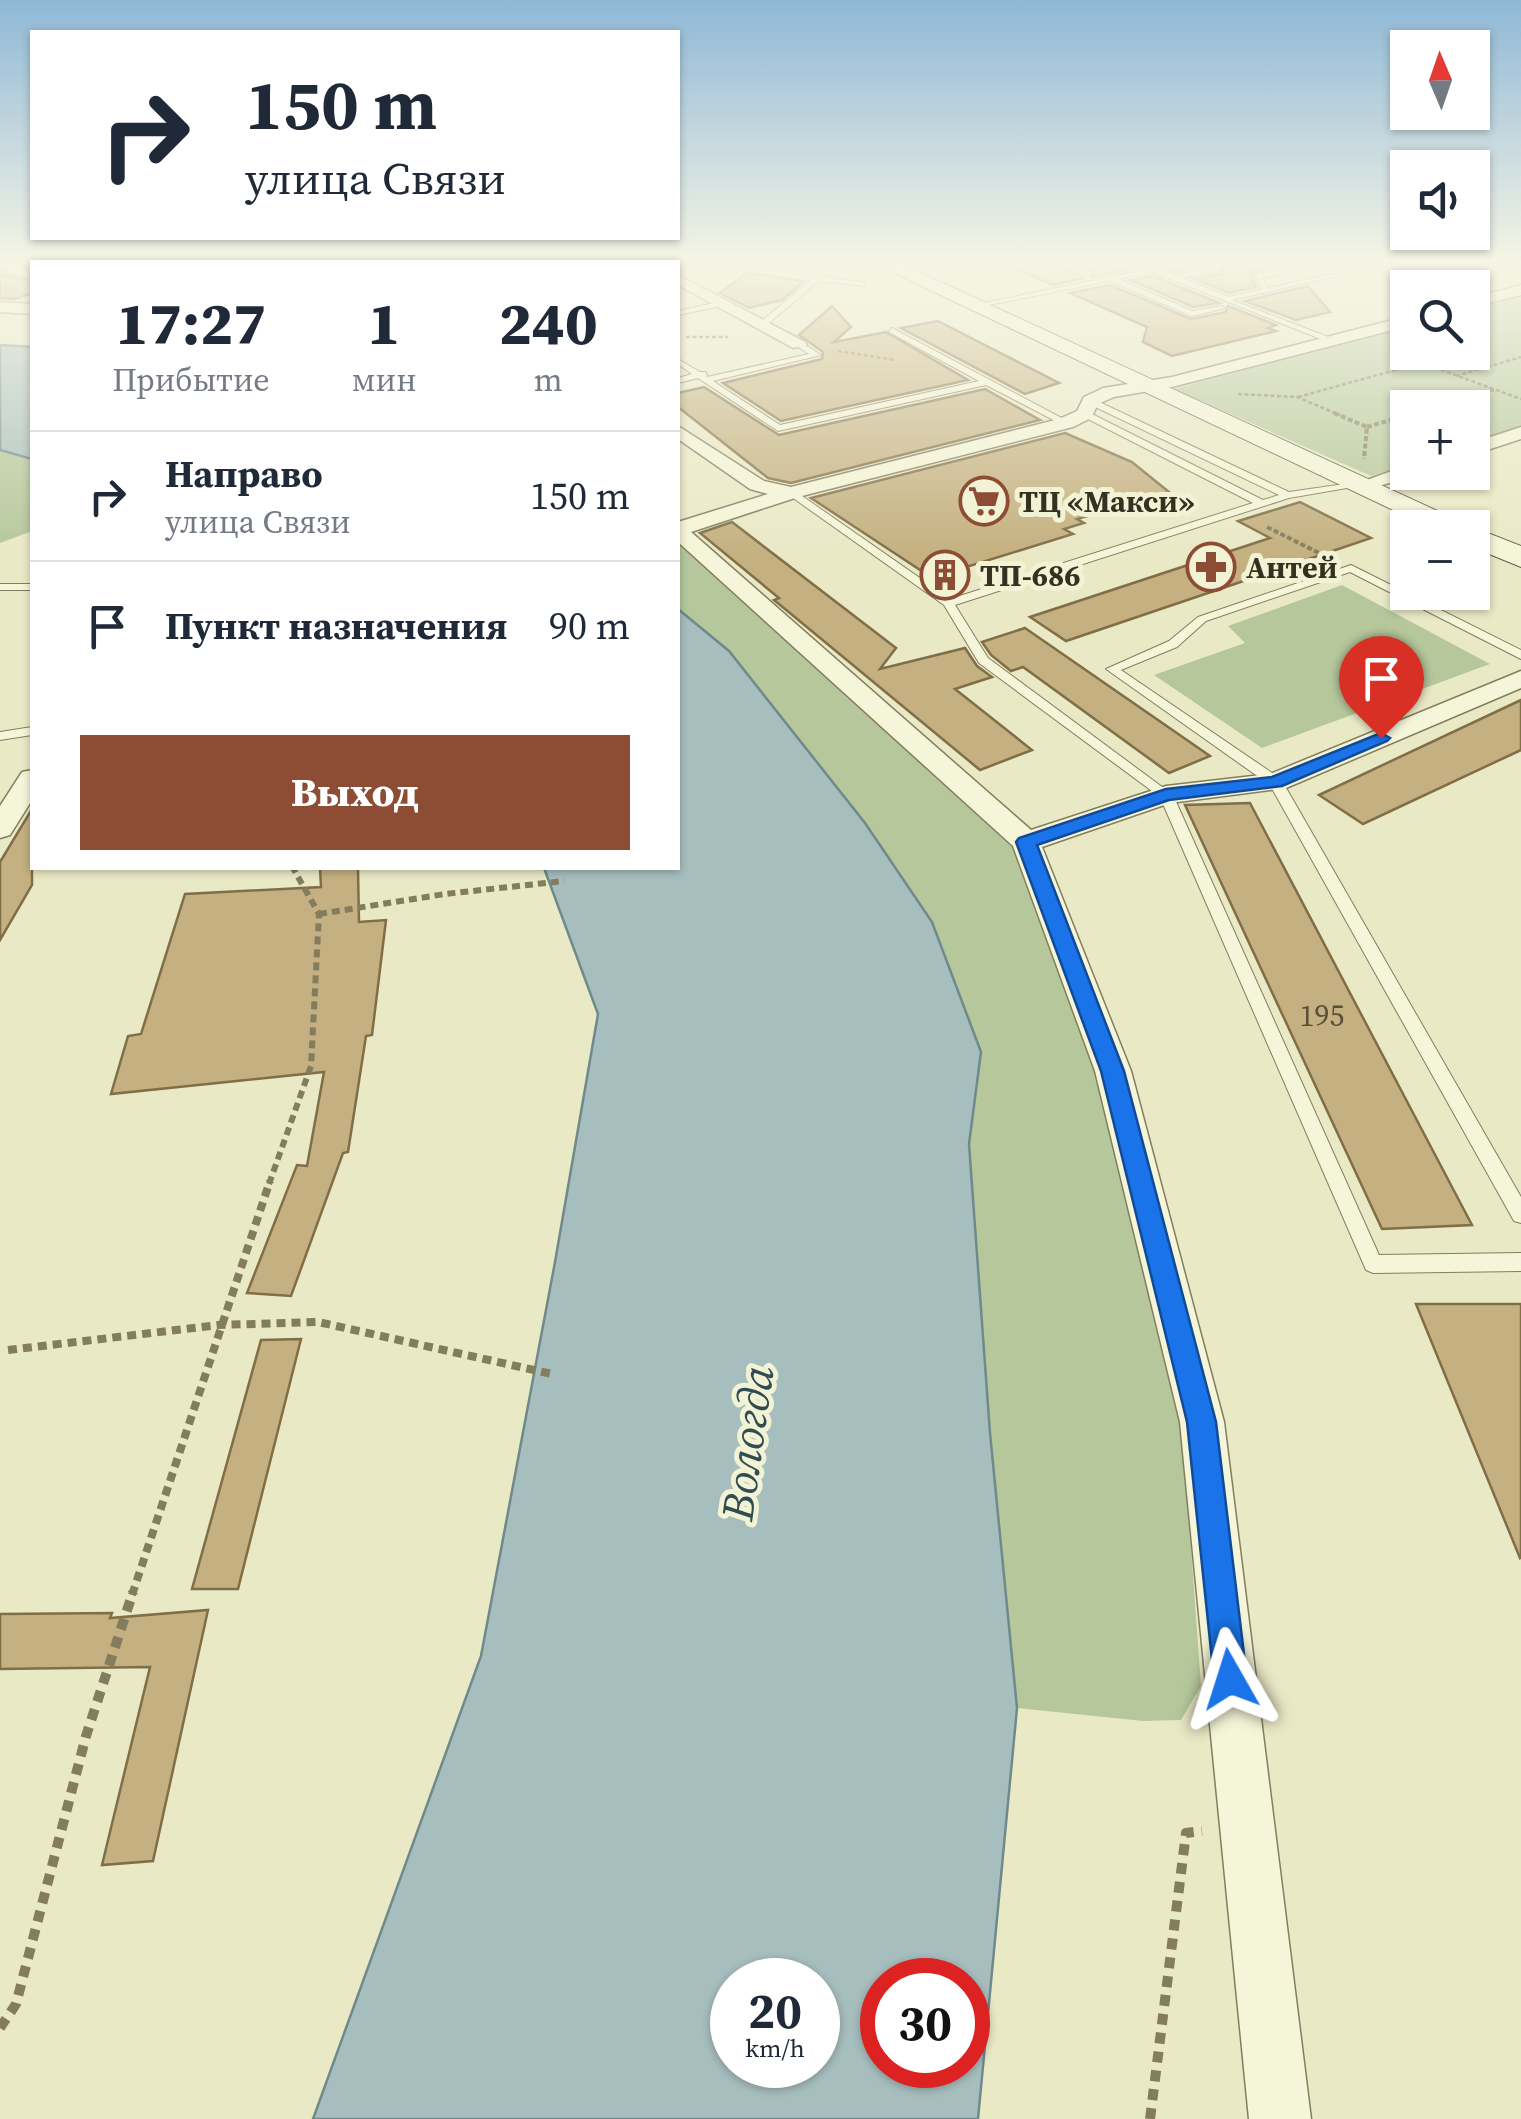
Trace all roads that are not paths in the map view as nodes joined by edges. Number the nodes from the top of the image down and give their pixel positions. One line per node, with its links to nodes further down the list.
1 (793, 360): 6 (lane)
2 (947, 360): 8 (lane)
3 (1090, 360): 9 (street)
4 (1255, 360): 9 (street)
5 (680, 362): 6 (lane)
6 (706, 377): 7 (lane); 8 (lane)
7 (680, 381)
8 (987, 382): 10 (lane)
9 (1146, 386): 10 (street); 15 (street)
10 (1080, 413): 16 (street); 17 (lane); 18 (lane)
11 (680, 431): 16 (street)
12 (1521, 432): 13 (street)
13 (1490, 443)
14 (1390, 473): 15 (street)
15 (1365, 476): 17 (lane); 19 (street)
16 (791, 492): 20 (street); 26 (lane)
17 (1288, 495): 18 (lane)
18 (1261, 503): 26 (lane)
19 (1424, 510)
20 (680, 529)
21 (680, 532): 35 (street)
22 (1490, 543): 23 (street)
23 (1521, 558)
24 (0, 587): 25 (lane)
25 (30, 587)
26 (948, 603): 33 (lane)
27 (1521, 654): 32 (lane)
28 (1521, 679): 32 (street)
29 (30, 732): 30 (lane)
30 (0, 736)
31 (30, 781): 34 (street)
32 (1276, 782): 33 (street); 36 (lane)
33 (1166, 795): 35 (street); 37 (lane)
34 (0, 829)
35 (1026, 842): 38 (street)
36 (1521, 1215)
37 (1521, 1262)
38 (1280, 2119)

